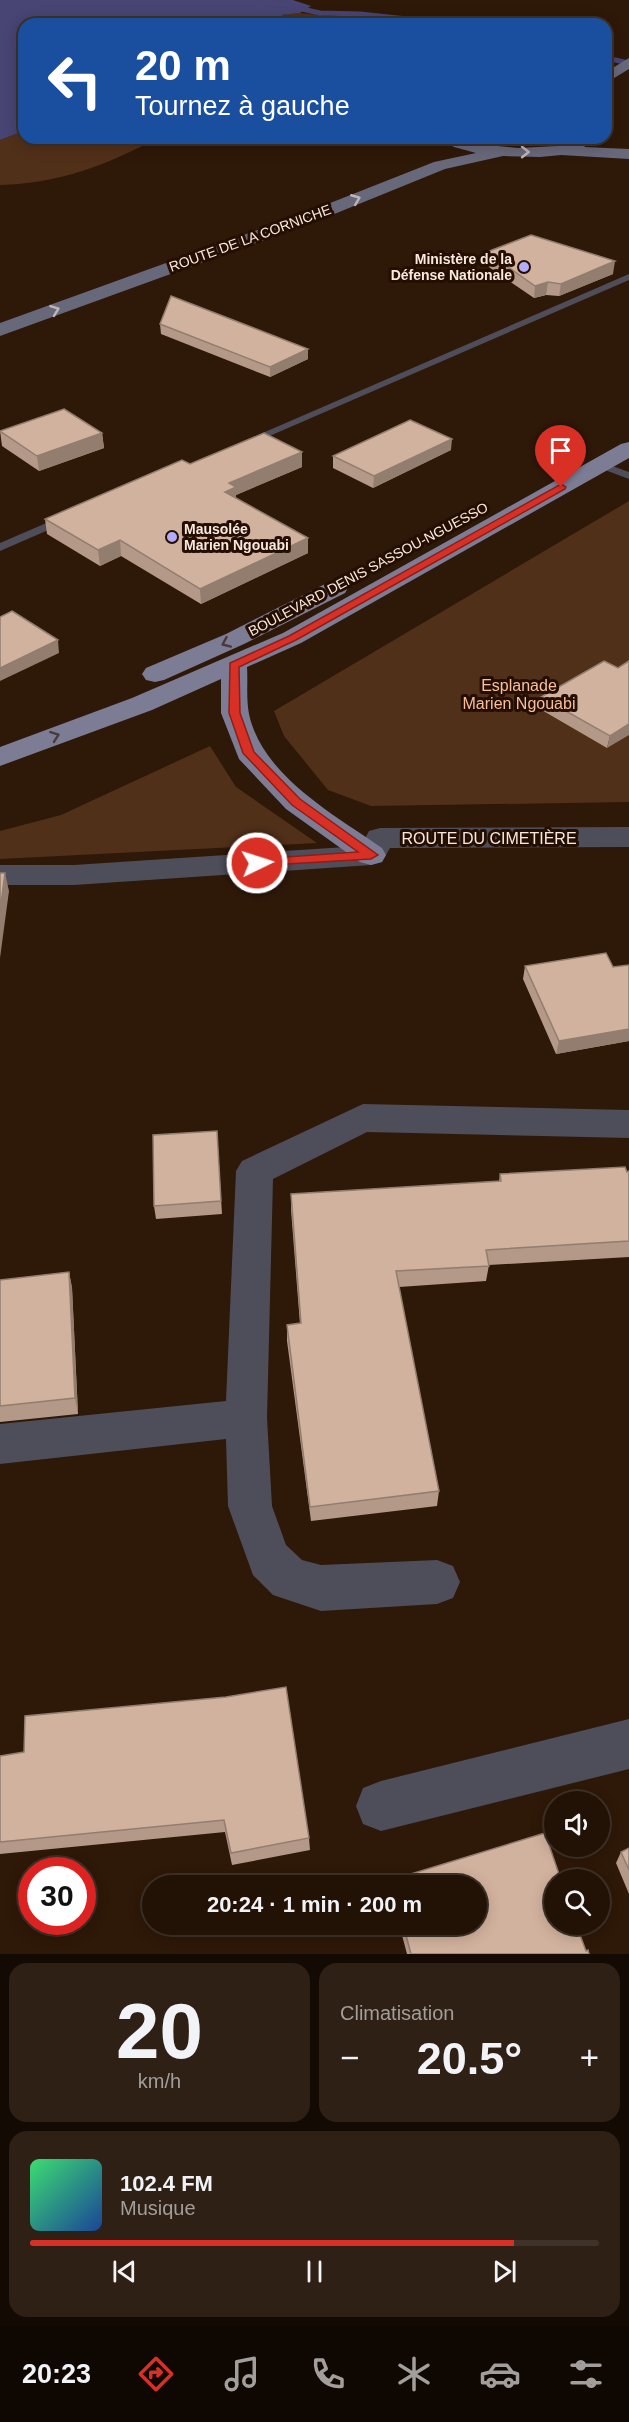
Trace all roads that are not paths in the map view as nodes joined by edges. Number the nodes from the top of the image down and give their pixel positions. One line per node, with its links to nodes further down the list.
1 (629, 62): 2 (main road)
2 (612, 75)
3 (612, 141): 7 (main road)
4 (441, 144): 12 (main road, ROUTE DE LA CORNICHE)
5 (463, 144): 9 (main road)
6 (577, 144): 8 (main road)
7 (629, 148)
8 (560, 150): 9 (main road, one-way to 8); 10 (main road)
9 (502, 152): 13 (main road, ROUTE DE LA CORNICHE, one-way to 9)
10 (629, 154)
11 (629, 277): 15 (lane)
12 (0, 313)
13 (0, 330)
14 (629, 427): 22 (main road, BOULEVARD DENIS SASSOU-NGUESSO, one-way to 22)
15 (236, 447)
16 (629, 448): 17 (main road, BOULEVARD DENIS SASSOU-NGUESSO)
17 (601, 465): 18 (lane); 21 (main road, BOULEVARD DENIS SASSOU-NGUESSO)
18 (629, 476)
19 (75, 515): 20 (lane)
20 (0, 547)
21 (234, 665): 23 (main road, BOULEVARD DENIS SASSOU-NGUESSO, one-way to 21); 25 (main road)
22 (0, 736)
23 (0, 757)
24 (629, 837): 25 (street, ROUTE DU CIMETIÈRE)
25 (371, 855): 26 (street)
26 (0, 875)
27 (629, 1124): 28 (street)
28 (246, 1418): 29 (street); 30 (street)
29 (0, 1444)
30 (436, 1582)
31 (629, 1744): 32 (street)
32 (381, 1806)

